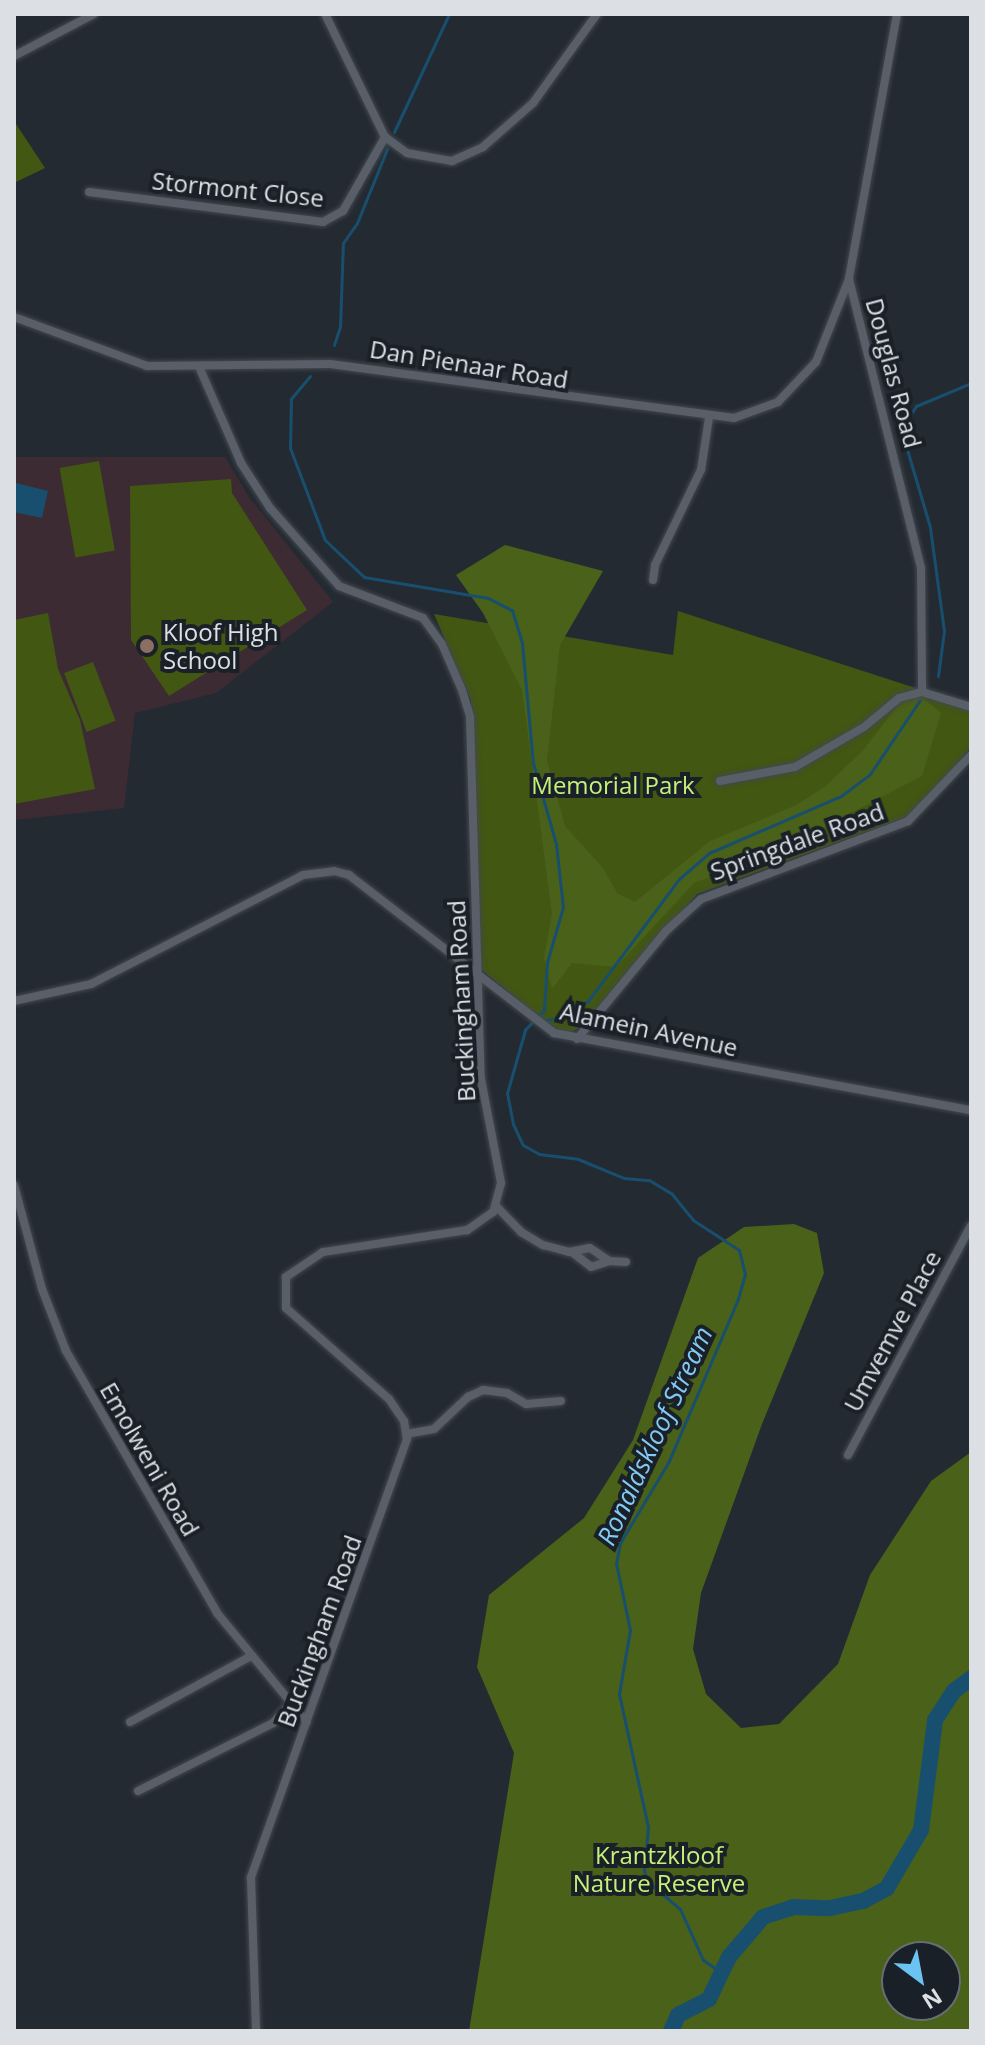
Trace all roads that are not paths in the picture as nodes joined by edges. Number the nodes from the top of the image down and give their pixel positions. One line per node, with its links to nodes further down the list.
1 (94, 14): 5 (street)
2 (325, 14): 6 (street)
3 (597, 14): 6 (street)
4 (897, 14): 8 (street, Douglas Road)
5 (14, 56)
6 (385, 137): 7 (street, Stormont Close)
7 (89, 192)
8 (849, 279): 11 (street, Dan Pienaar Road); 13 (street, Douglas Road)
9 (14, 317): 10 (street, Dan Pienaar Road)
10 (200, 369): 11 (street, Dan Pienaar Road); 17 (street, Buckingham Road)
11 (709, 418): 12 (street)
12 (653, 580)
13 (922, 692): 14 (street); 16 (street)
14 (971, 707)
15 (971, 755): 19 (street, Springdale Road)
16 (720, 781)
17 (478, 971): 18 (street, Alamein Avenue); 19 (street, Alamein Avenue); 22 (street, Buckingham Road)
18 (14, 1001)
19 (577, 1039): 20 (street, Alamein Avenue)
20 (971, 1110)
21 (14, 1185): 30 (street, Emolweni Road)
22 (496, 1206): 24 (street); 28 (street)
23 (971, 1226): 29 (street, Umvemve Place)
24 (572, 1252): 25 (street); 25 (street)
25 (609, 1261): 26 (street)
26 (626, 1262)
27 (561, 1401): 28 (street)
28 (406, 1434): 33 (street, Buckingham Road)
29 (848, 1455)
30 (251, 1656): 31 (street, Emolweni Road); 32 (street)
31 (290, 1704): 33 (street, Emolweni Road); 34 (street)
32 (130, 1722)
33 (307, 1722): 35 (street, Buckingham Road)
34 (138, 1791)
35 (256, 2031)

